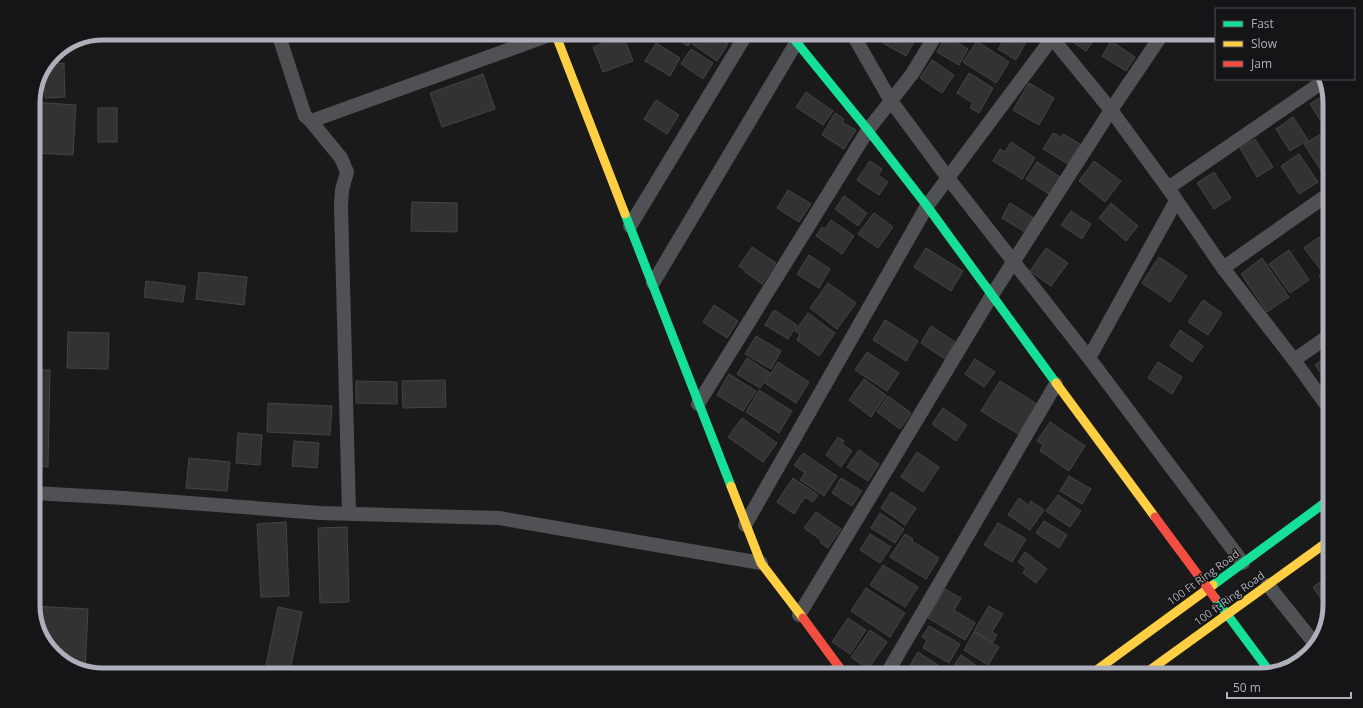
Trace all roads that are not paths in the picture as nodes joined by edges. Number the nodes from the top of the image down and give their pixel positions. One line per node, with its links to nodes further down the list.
1 (280, 40): 15 (street)
2 (536, 40): 15 (street)
3 (558, 40): 22 (main road)
4 (743, 40): 22 (street)
5 (794, 40): 25 (street)
6 (799, 40): 16 (main road)
7 (856, 40): 13 (street)
8 (933, 40): 13 (street)
9 (1048, 40): 17 (street)
10 (1056, 40): 14 (street)
11 (1158, 40): 14 (street)
12 (1320, 84): 18 (street)
13 (891, 101): 16 (street); 17 (street)
14 (1111, 110): 18 (street); 23 (street)
15 (310, 120): 35 (street)
16 (868, 130): 21 (main road); 32 (street)
17 (948, 178): 21 (street); 23 (street)
18 (1168, 188): 20 (street)
19 (1323, 198): 24 (street)
20 (1176, 201): 24 (street); 28 (street)
21 (927, 206): 26 (main road); 36 (street)
22 (630, 226): 25 (main road)
23 (1014, 261): 26 (street); 28 (street)
24 (1223, 268): 29 (street)
25 (652, 283): 32 (main road)
26 (992, 296): 30 (main road); 43 (street)
27 (1323, 340): 29 (street)
28 (1089, 358): 39 (street)
29 (1294, 360): 31 (street)
30 (1056, 384): 41 (main road); 47 (street)
31 (1323, 400)
32 (698, 404): 36 (main road)
33 (40, 493): 35 (street)
34 (1323, 504): 39 (main road, 100 Ft Ring Road)
35 (349, 513): 38 (street)
36 (745, 525): 38 (main road)
37 (1323, 545): 40 (main road, 100 ft Ring Road)
38 (760, 563): 43 (main road)
39 (1242, 563): 41 (main road, 100 Ft Ring Road)
40 (1268, 585): 42 (main road, 100 ft Ring Road); 44 (street)
41 (1207, 588): 42 (main road); 48 (main road, 100 Ft Ring Road)
42 (1228, 614): 45 (main road); 49 (main road, 100 ft Ring Road)
43 (799, 615): 46 (main road)
44 (1312, 640)
45 (1267, 667)
46 (840, 668)
47 (890, 668)
48 (1099, 668)
49 (1153, 668)

